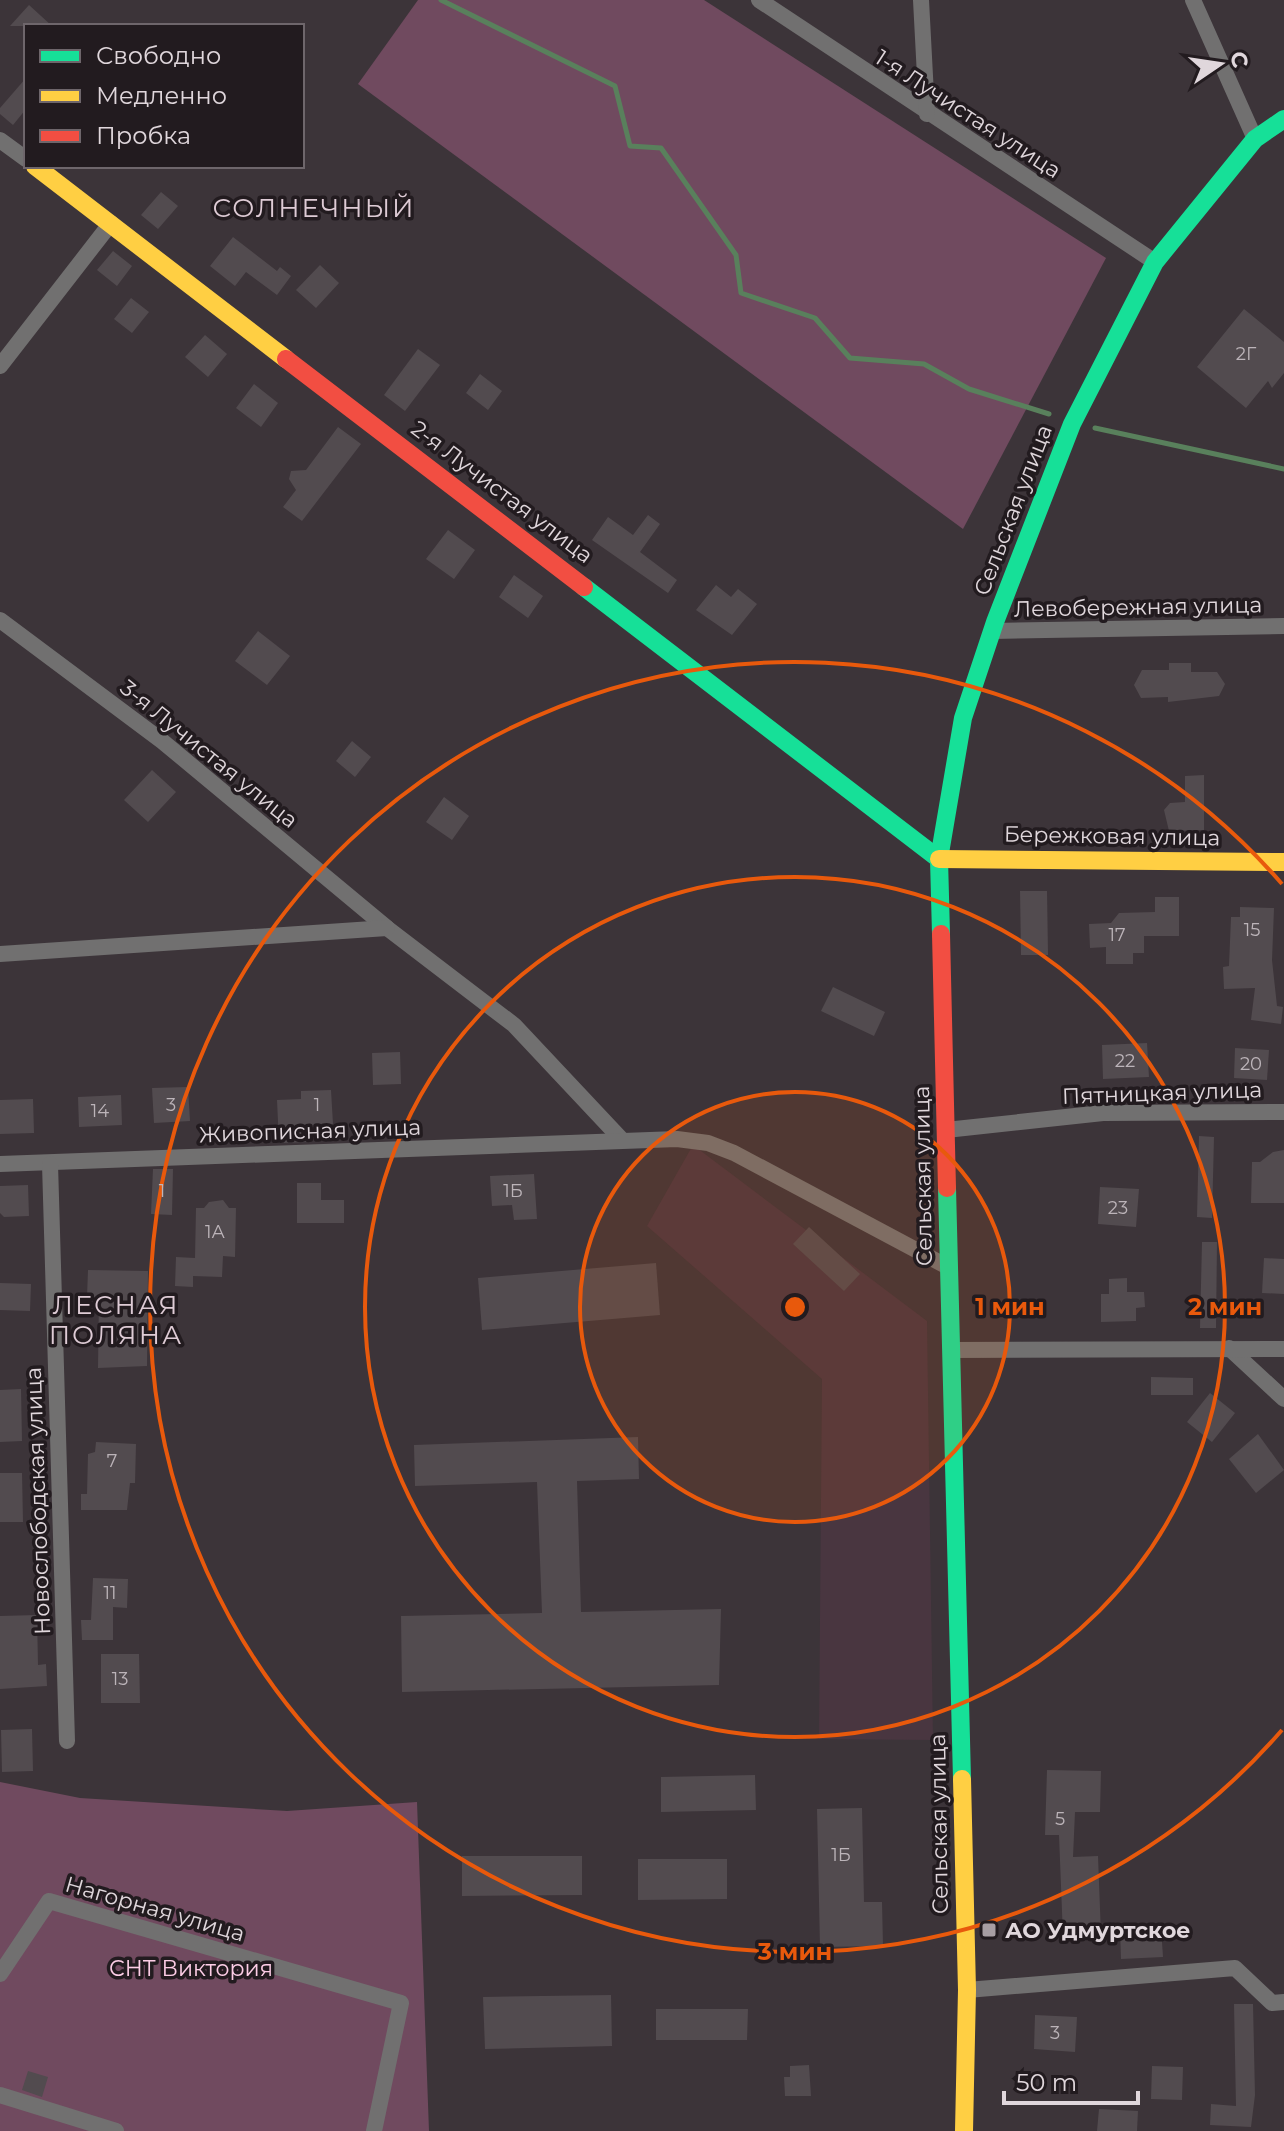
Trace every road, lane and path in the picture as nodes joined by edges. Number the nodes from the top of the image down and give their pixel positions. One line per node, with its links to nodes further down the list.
1 (759, 0): 4 (street, 1-я Лучистая улица)
2 (921, 0): 4 (street)
3 (1193, 0): 6 (street)
4 (927, 114): 11 (street, 1-я Лучистая улица)
5 (1284, 119): 6 (street, Сельская улица)
6 (1255, 139): 11 (street, Сельская улица)
7 (0, 140): 8 (street)
8 (24, 158)
9 (38, 168): 10 (street, 2-я Лучистая улица)
10 (111, 223): 12 (street); 16 (street, 2-я Лучистая улица)
11 (1155, 262): 15 (street, Сельская улица)
12 (0, 366)
13 (0, 620): 18 (street, 3-я Лучистая улица)
14 (1284, 626): 15 (street, Левобережная улица)
15 (992, 631): 16 (street, Сельская улица)
16 (939, 859): 17 (street, Бережковая улица); 21 (street, Сельская улица)
17 (1284, 862)
18 (387, 928): 19 (street); 22 (street, 3-я Лучистая улица)
19 (0, 954)
20 (1284, 1112): 21 (street, Пятницкая улица)
21 (946, 1130): 25 (street, Сельская улица)
22 (622, 1140): 24 (street, Живописная улица); 25 (street, Живописная улица)
23 (0, 1164): 24 (street, Живописная улица)
24 (50, 1164): 30 (street, Новослободская улица)
25 (948, 1267): 28 (street, Сельская улица)
26 (1229, 1348): 27 (street); 28 (street); 29 (street)
27 (1284, 1349)
28 (951, 1350): 32 (street, Сельская улица)
29 (1284, 1399)
30 (67, 1741)
31 (0, 1974): 36 (street, Нагорная улица)
32 (967, 1990): 33 (street); 37 (street, Сельская улица)
33 (1284, 2002)
34 (0, 2095): 35 (street)
35 (116, 2131)
36 (374, 2131)
37 (964, 2131)

